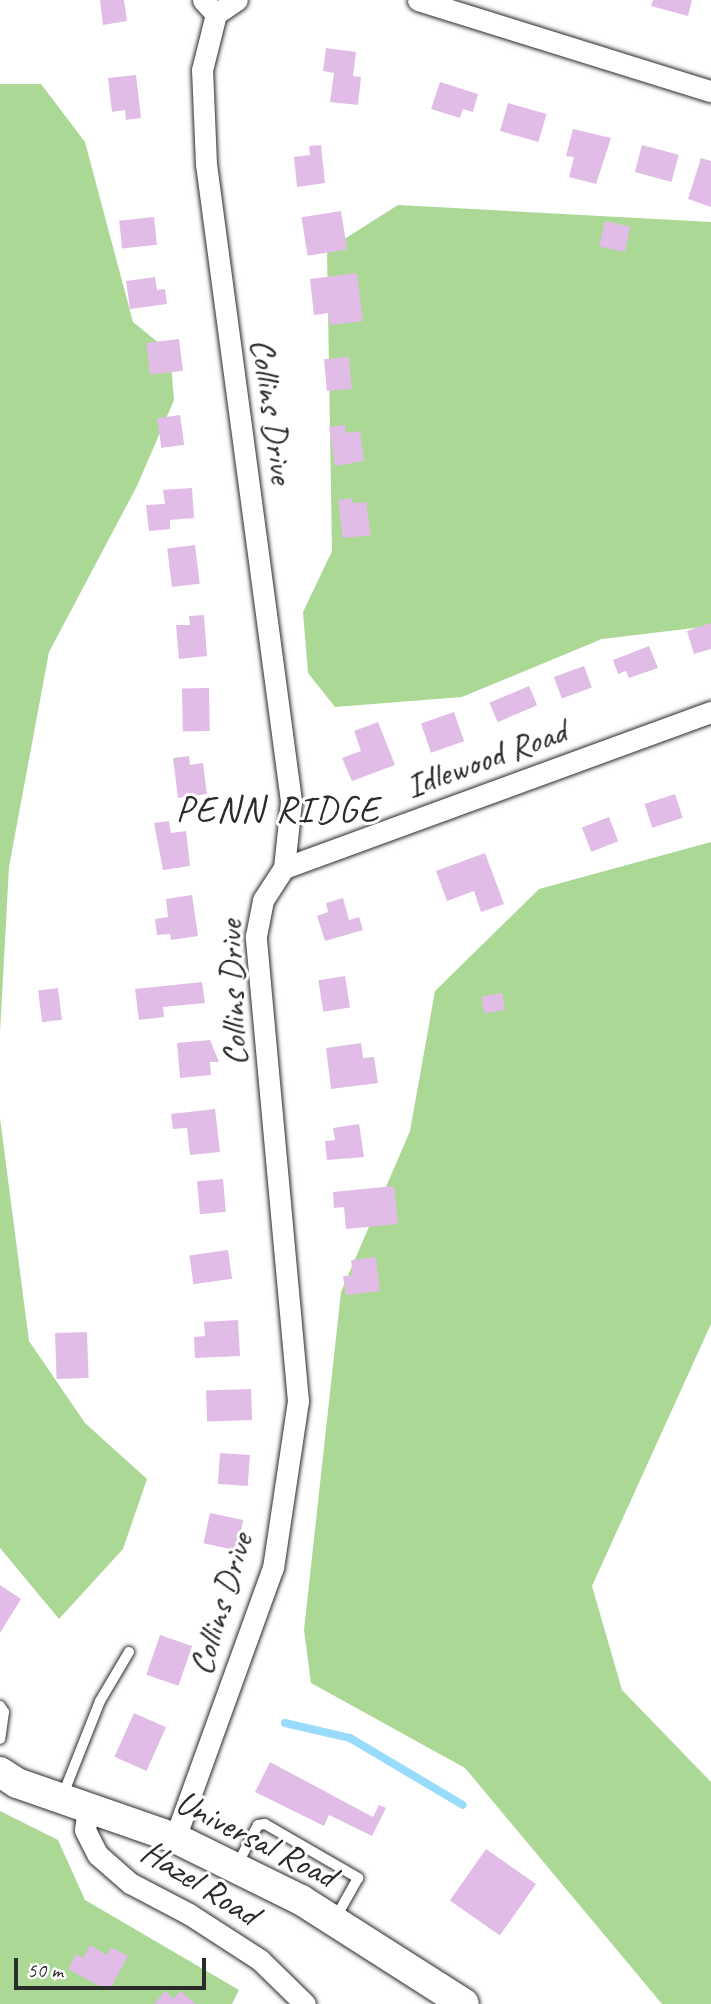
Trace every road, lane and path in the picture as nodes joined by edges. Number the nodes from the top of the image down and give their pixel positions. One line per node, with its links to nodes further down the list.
1 (237, 0): 3 (street, Collins Drive)
2 (418, 0): 4 (street)
3 (210, 7): 6 (street, Collins Drive)
4 (711, 90)
5 (711, 712): 6 (street, Idlewood Road)
6 (284, 868): 12 (street, Collins Drive)
7 (129, 1652): 11 (lane)
8 (0, 1706): 9 (lane)
9 (0, 1739)
10 (0, 1772): 11 (street, Universal Road)
11 (75, 1801): 12 (street, Universal Road); 15 (street, Hazel Road)
12 (176, 1838): 13 (street, Universal Road)
13 (236, 1868): 14 (street, Universal Road); 14 (lane)
14 (334, 1921): 16 (street, Universal Road)
15 (305, 2004)
16 (464, 2004)

